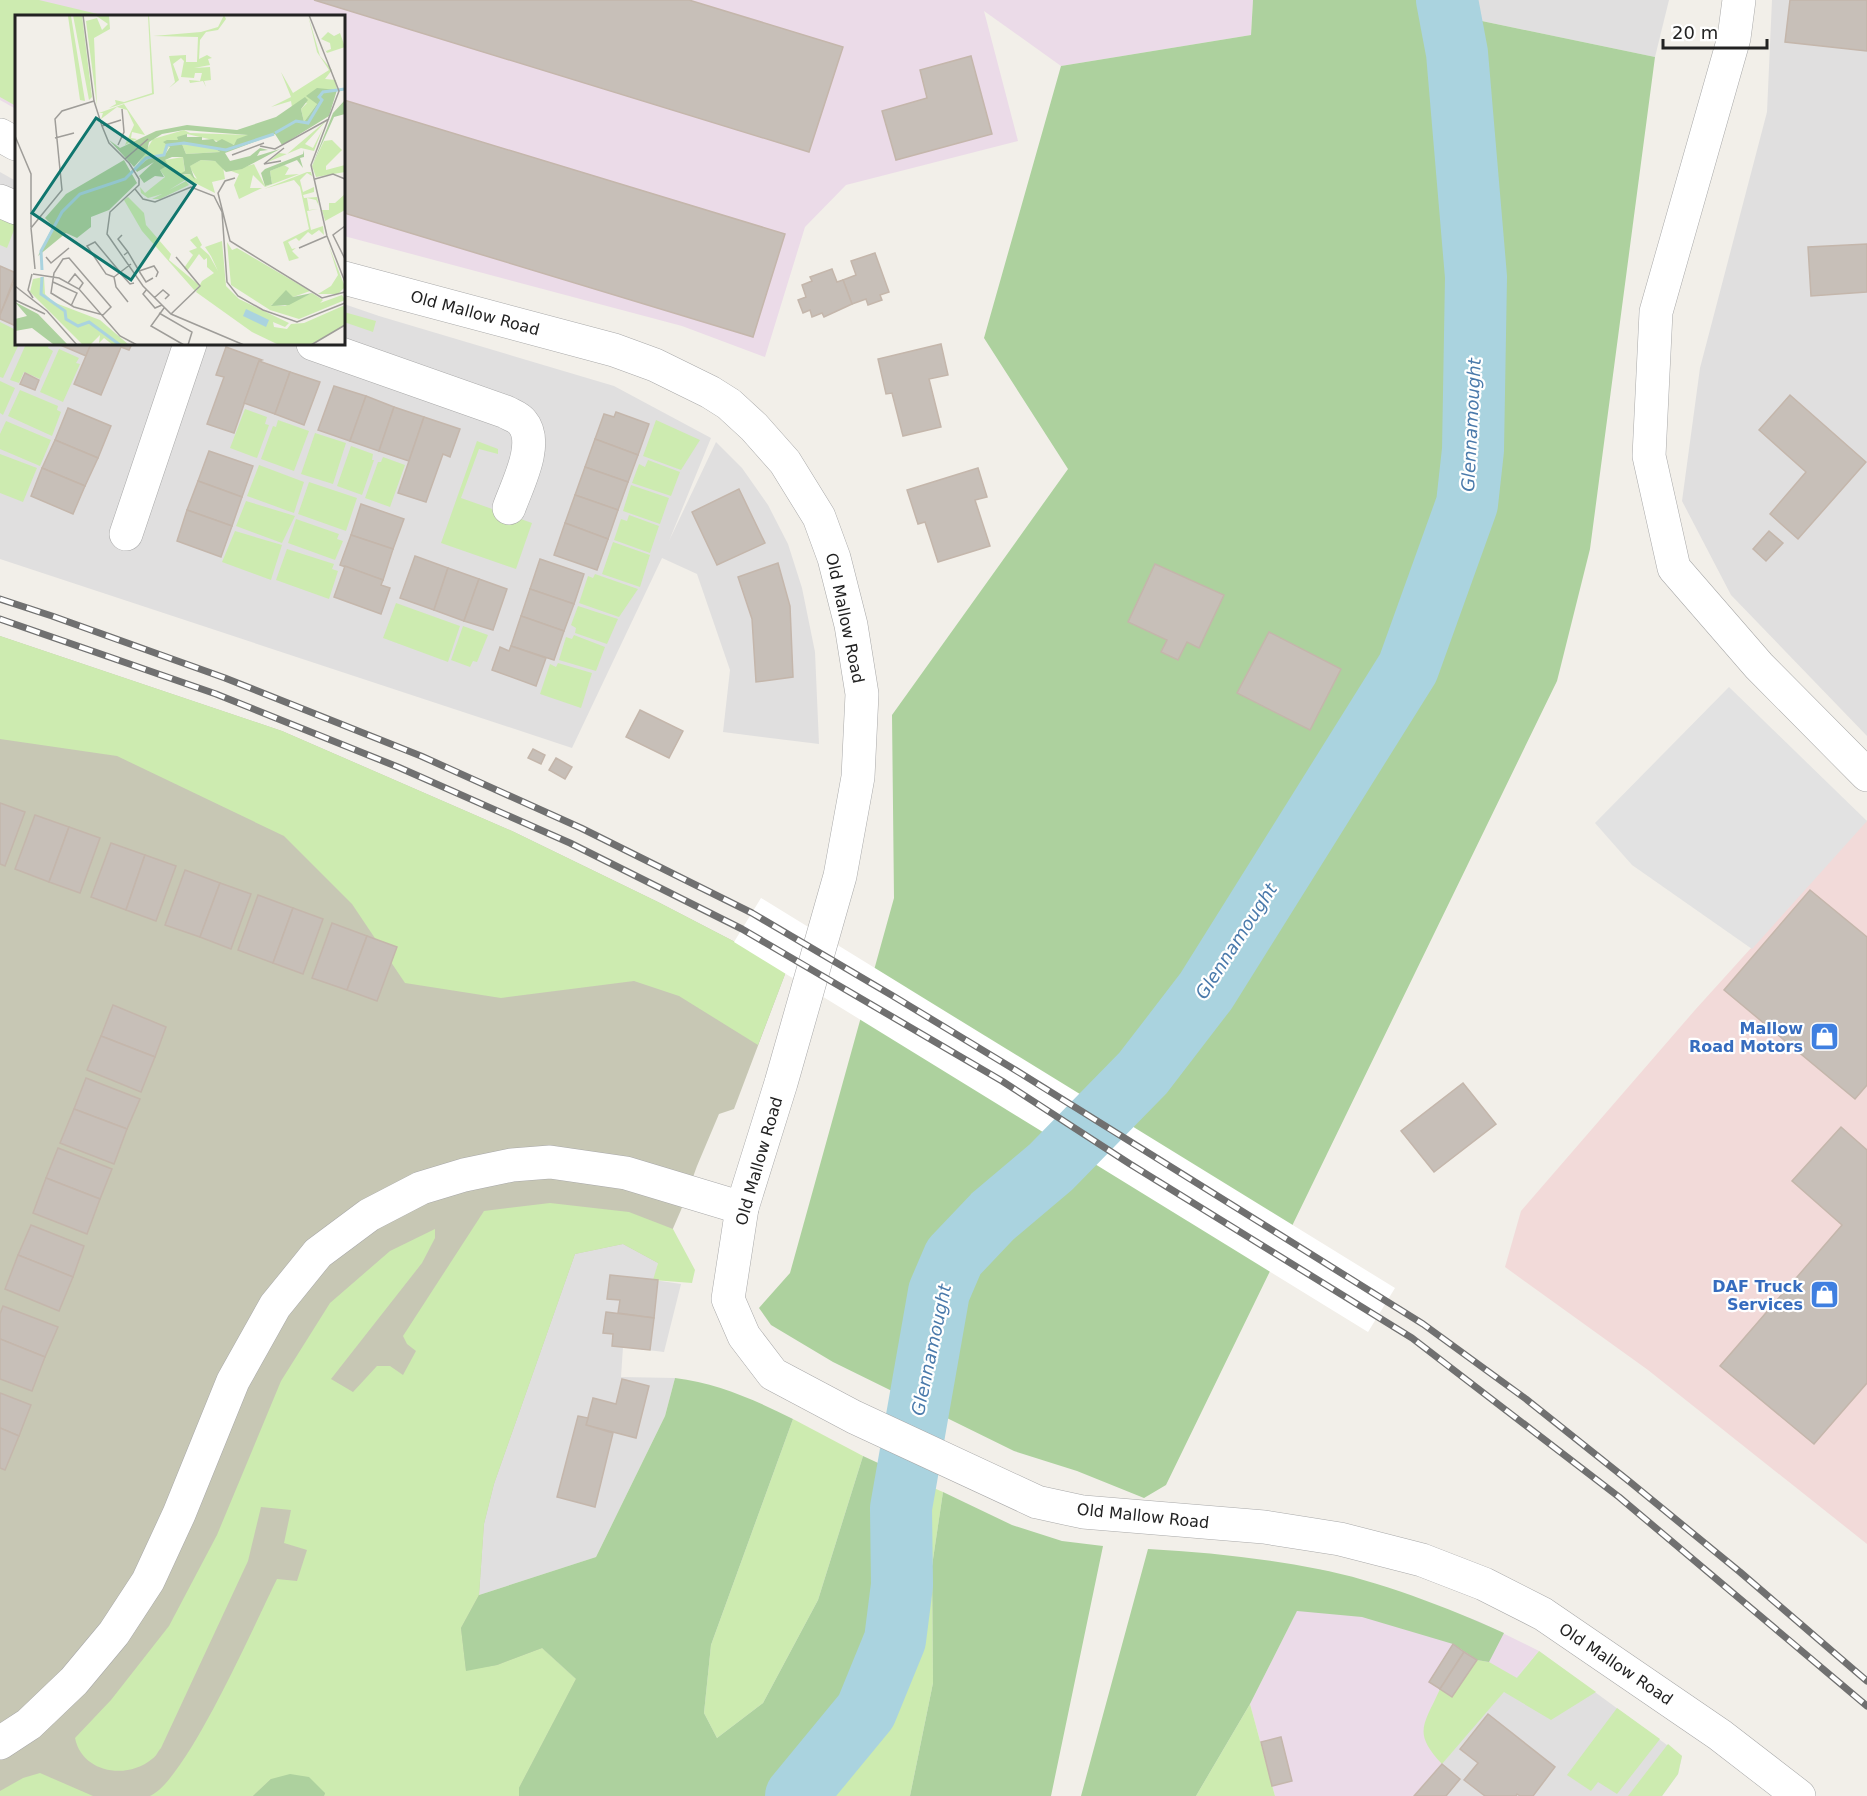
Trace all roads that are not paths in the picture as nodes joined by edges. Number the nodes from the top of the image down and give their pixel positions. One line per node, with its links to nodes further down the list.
1 (1739, 0): 11 (street)
2 (0, 135): 3 (street)
3 (15, 143)
4 (0, 201): 5 (street)
5 (15, 208)
6 (345, 278): 12 (street, Old Mallow Road)
7 (190, 345): 10 (street)
8 (316, 345): 9 (street)
9 (510, 508)
10 (126, 534)
11 (1867, 775)
12 (742, 1208): 13 (street); 14 (street, Old Mallow Road)
13 (0, 1743)
14 (1799, 1796)

